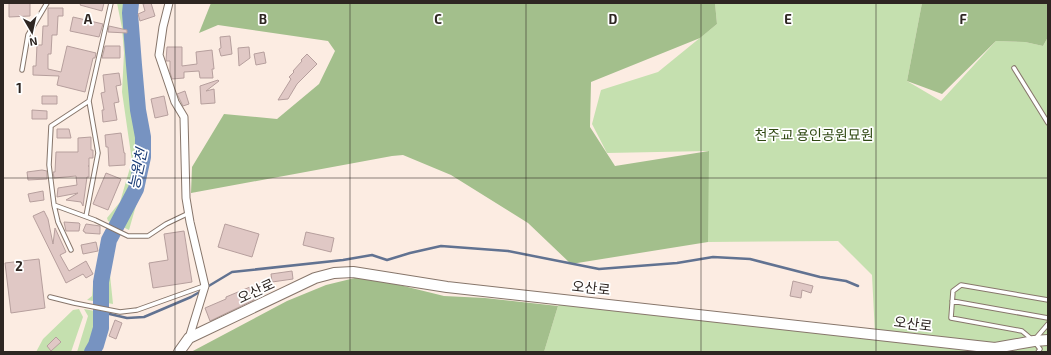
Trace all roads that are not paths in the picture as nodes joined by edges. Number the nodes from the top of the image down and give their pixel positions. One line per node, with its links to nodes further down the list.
1 (47, 3): 5 (lane)
2 (111, 3): 6 (lane)
3 (169, 3): 9 (street)
4 (1014, 68): 7 (lane)
5 (22, 70)
6 (89, 102): 8 (lane); 10 (lane)
7 (1048, 123)
8 (54, 205): 10 (lane); 11 (lane)
9 (189, 214): 10 (lane); 12 (street)
10 (86, 216)
11 (71, 250)
12 (205, 286): 13 (lane); 18 (street)
13 (50, 297)
14 (1048, 300): 15 (lane)
15 (952, 301): 16 (lane); 20 (lane)
16 (1048, 318)
17 (1048, 324): 20 (lane)
18 (188, 338): 20 (street, 오산로); 21 (street)
19 (1048, 340): 20 (street, 오산로)
20 (1034, 341): 22 (lane)
21 (179, 352)
22 (1038, 352)

